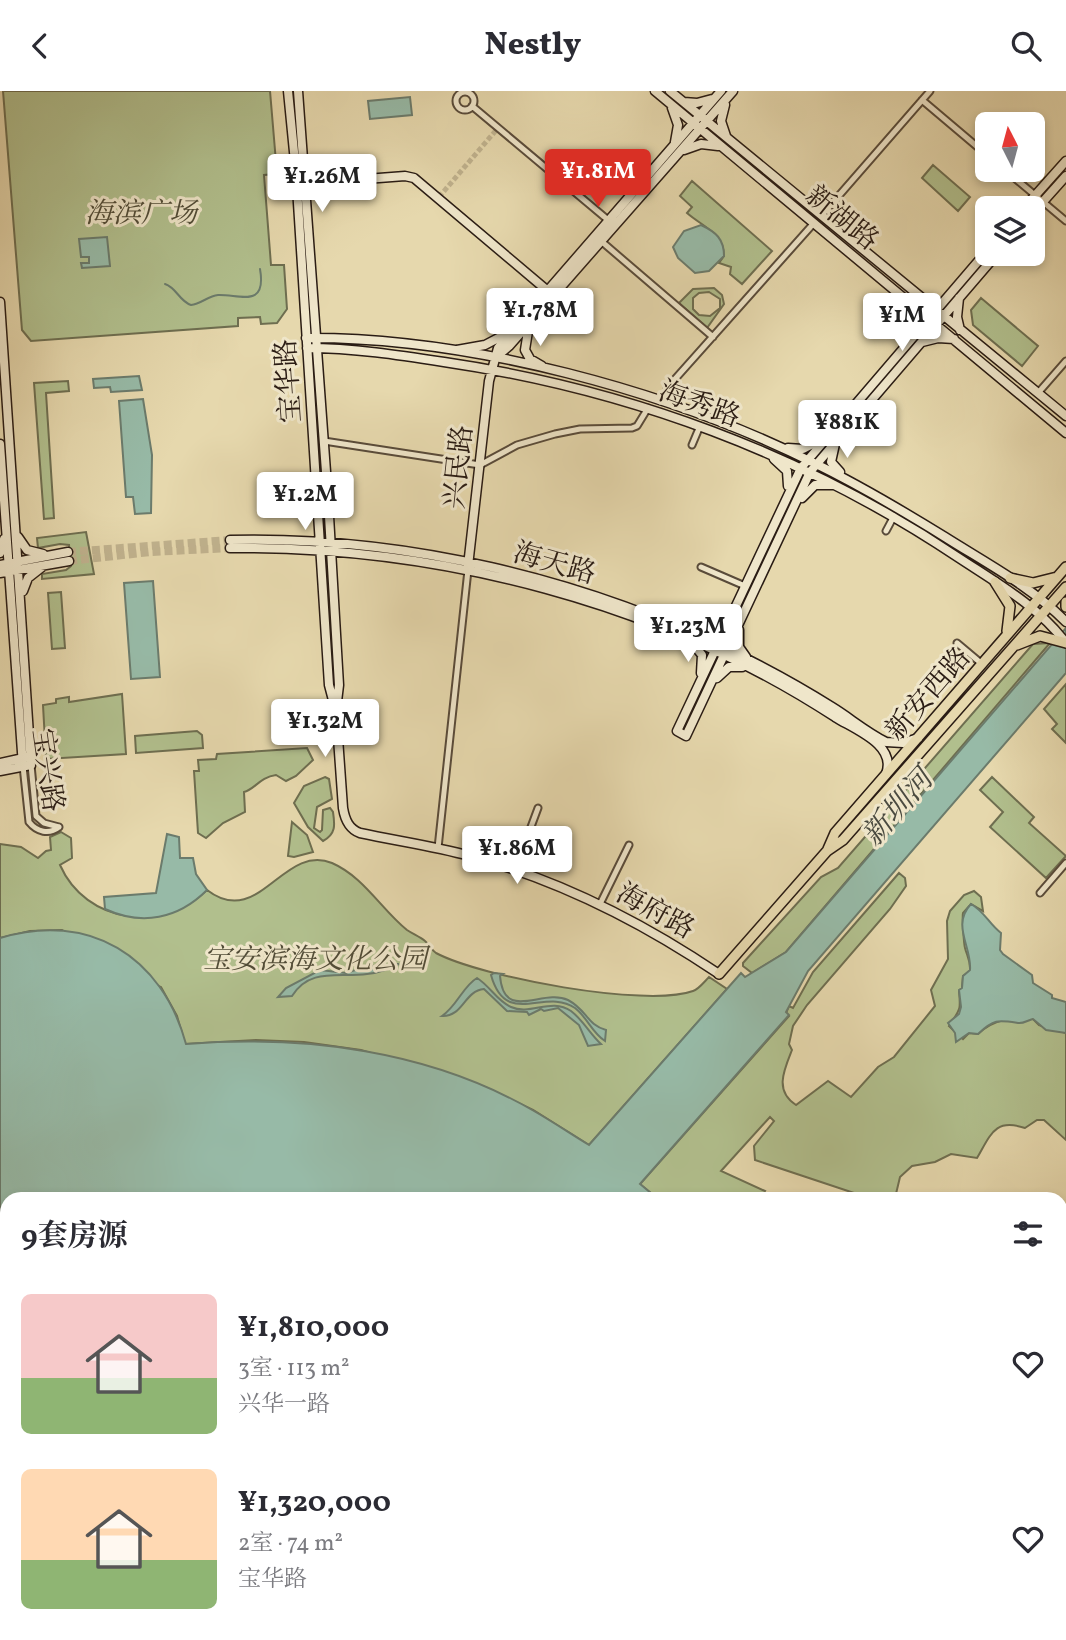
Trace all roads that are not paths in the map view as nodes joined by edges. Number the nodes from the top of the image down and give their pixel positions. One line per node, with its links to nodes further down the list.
1 (288, 91): 22 (main road, 宝华路)
2 (298, 91): 22 (main road, 宝华路)
3 (655, 91): 8 (main road, 新湖路)
4 (670, 91): 9 (main road, 新湖路)
5 (930, 91): 7 (street)
6 (725, 93): 9 (main road); 11 (main road); 12 (main road)
7 (922, 100): 13 (street); 26 (street)
8 (667, 101): 11 (main road, 新湖路); 15 (main road)
9 (681, 101): 11 (main road, 新湖路)
10 (472, 106): 27 (street)
11 (700, 123): 12 (main road, 新湖路); 14 (main road, 新湖路); 15 (main road)
12 (727, 139): 18 (main road, 新湖路)
13 (975, 145)
14 (724, 149): 15 (main road); 20 (main road, 新湖路)
15 (676, 151): 17 (main road)
16 (1066, 161): 23 (main road)
17 (658, 170): 27 (main road); 30 (main road)
18 (771, 174): 20 (main road); 26 (main road, 新湖路)
19 (1066, 176): 24 (main road)
20 (764, 181): 29 (main road, 新湖路)
21 (1020, 182): 23 (street)
22 (301, 183): 34 (main road); 45 (main road, 宝华路)
23 (1036, 195)
24 (1045, 200)
25 (1045, 204): 28 (street)
26 (822, 215): 33 (main road, 新湖路)
27 (608, 220): 34 (main road)
28 (1066, 221)
29 (814, 223): 33 (main road, 新湖路); 44 (street)
30 (601, 241): 34 (main road); 44 (street)
31 (975, 265): 35 (main road)
32 (987, 266): 36 (main road)
33 (879, 270): 37 (main road, 新湖路)
34 (550, 293): 40 (main road); 41 (main road)
35 (950, 293): 37 (main road); 39 (main road)
36 (960, 297): 39 (main road); 43 (main road)
37 (914, 299): 39 (main road, 新湖路); 42 (main road)
38 (0, 302): 52 (main road, 宝兴路)
39 (935, 317): 42 (main road); 43 (main road, 新湖路); 46 (main road)
40 (519, 321): 48 (main road); 50 (main road)
41 (531, 321): 50 (main road); 55 (main road)
42 (914, 335): 53 (main road)
43 (958, 336): 46 (main road); 58 (main road, 新湖路); 63 (main road, 新湖路)
44 (713, 337): 57 (street)
45 (311, 343): 47 (main road, 海秀路); 49 (main road, 海秀路); 65 (main road, 宝华路); 85 (main road, 宝华路)
46 (919, 343): 56 (main road)
47 (410, 346): 48 (main road, 海秀路); 49 (main road)
48 (447, 351): 50 (main road, 海秀路)
49 (408, 356): 54 (main road, 海秀路)
50 (494, 359): 54 (main road, 兴民路); 55 (main road, 海秀路)
51 (1066, 361): 58 (street)
52 (2, 364): 81 (main road, 宝兴路)
53 (887, 366): 56 (main road); 62 (main road)
54 (491, 369): 59 (main road, 海秀路); 72 (main road, 兴民路)
55 (554, 371): 68 (main road, 海秀路)
56 (895, 371): 64 (main road)
57 (667, 388)
58 (1038, 393): 60 (main road, 新湖路)
59 (648, 408): 61 (main road, 海秀路); 72 (street)
60 (1066, 417)
61 (700, 426): 67 (street); 69 (main road, 海秀路)
62 (829, 432): 68 (main road); 70 (main road)
63 (1066, 433)
64 (836, 439): 71 (main road); 76 (main road)
65 (324, 441): 72 (street); 86 (main road, 宝华路)
66 (0, 444): 74 (main road, 宝兴路)
67 (692, 445)
68 (776, 446): 70 (main road, 海秀路)
69 (763, 451): 73 (main road, 海秀路); 78 (main road)
70 (807, 459): 71 (main road, 海秀路); 73 (main road)
71 (816, 464): 75 (main road); 76 (main road, 海秀路)
72 (480, 465): 91 (main road, 兴民路)
73 (801, 468): 75 (main road, 海秀路); 78 (main road)
74 (1, 469): 83 (main road, 宝兴路)
75 (810, 473): 77 (main road, 海秀路); 80 (main road)
76 (853, 483): 96 (main road, 海秀路)
77 (843, 488): 79 (main road, 海秀路); 80 (main road)
78 (785, 499): 99 (main road)
79 (894, 516): 82 (street); 97 (main road, 海秀路)
80 (788, 517): 108 (main road)
81 (16, 531): 89 (main road); 90 (main road, 宝兴路)
82 (886, 531)
83 (6, 533): 87 (main road); 94 (main road, 宝兴路)
84 (230, 544): 85 (main road, 海天路)
85 (320, 547): 86 (main road, 海天路); 124 (main road, 宝华路)
86 (330, 548): 91 (main road, 海天路); 124 (main road, 宝华路)
87 (0, 553)
88 (68, 557): 89 (main road)
89 (50, 559): 90 (main road); 102 (main road)
90 (18, 565): 94 (main road); 102 (main road, 宝兴路)
91 (468, 566): 110 (main road, 海天路); 135 (street)
92 (701, 567): 99 (street)
93 (1066, 567): 95 (main road, 新安西路)
94 (4, 568): 103 (main road, 宝兴路)
95 (1059, 576): 96 (main road); 101 (main road, 新安西路)
96 (1010, 578): 101 (main road, 海秀路)
97 (995, 582): 106 (main road, 海秀路); 111 (main road)
98 (0, 586): 103 (main road)
99 (745, 586): 104 (main road)
100 (1066, 587): 105 (main road, 新安西路)
101 (1039, 598): 105 (main road, 海秀路); 106 (main road, 新安西路)
102 (21, 601): 123 (main road, 宝兴路)
103 (10, 602): 122 (main road, 宝兴路)
104 (737, 603): 110 (main road); 115 (main road)
105 (1049, 606): 107 (main road, 新安西路); 109 (main road, 海秀路)
106 (1031, 607): 107 (main road, 海秀路); 111 (main road, 新安西路)
107 (1041, 615): 112 (main road, 海秀路); 114 (main road, 新安西路)
108 (740, 622): 116 (main road); 117 (main road)
109 (1066, 622)
110 (685, 635): 115 (main road, 海天路); 120 (main road)
111 (1006, 635): 118 (main road, 新安西路)
112 (1062, 640): 114 (main road)
113 (957, 643): 118 (street)
114 (1013, 648): 133 (main road, 新安西路)
115 (717, 649): 116 (main road, 海天路); 120 (main road)
116 (726, 653): 117 (main road, 海天路); 119 (main road, 海天路); 121 (main road)
117 (751, 661): 125 (main road, 海天路)
118 (982, 664): 125 (main road, 新安西路)
119 (756, 671): 121 (main road); 129 (main road, 海天路)
120 (699, 685): 121 (main road)
121 (709, 688)
122 (17, 696): 123 (main road); 126 (main road, 宝兴路)
123 (28, 696): 126 (main road, 宝兴路)
124 (336, 710): 130 (main road, 宝华路)
125 (918, 738): 129 (main road, 新安西路)
126 (27, 761): 126 (street, 宝兴路); 127 (main road); 128 (main road)
127 (0, 763)
128 (0, 771)
129 (885, 776): 132 (main road, 新安西路)
130 (343, 805): 135 (main road, 海府路)
131 (538, 808): 138 (street)
132 (845, 822): 133 (main road); 136 (main road, 新安西路)
133 (853, 829): 136 (main road, 新安西路)
134 (629, 845): 140 (street)
135 (438, 848): 138 (main road, 海府路)
136 (827, 851): 141 (main road, 新安西路)
137 (1066, 863): 139 (street)
138 (515, 870): 140 (main road, 海府路)
139 (1040, 893)
140 (600, 904): 141 (main road, 海府路)
141 (719, 974)

